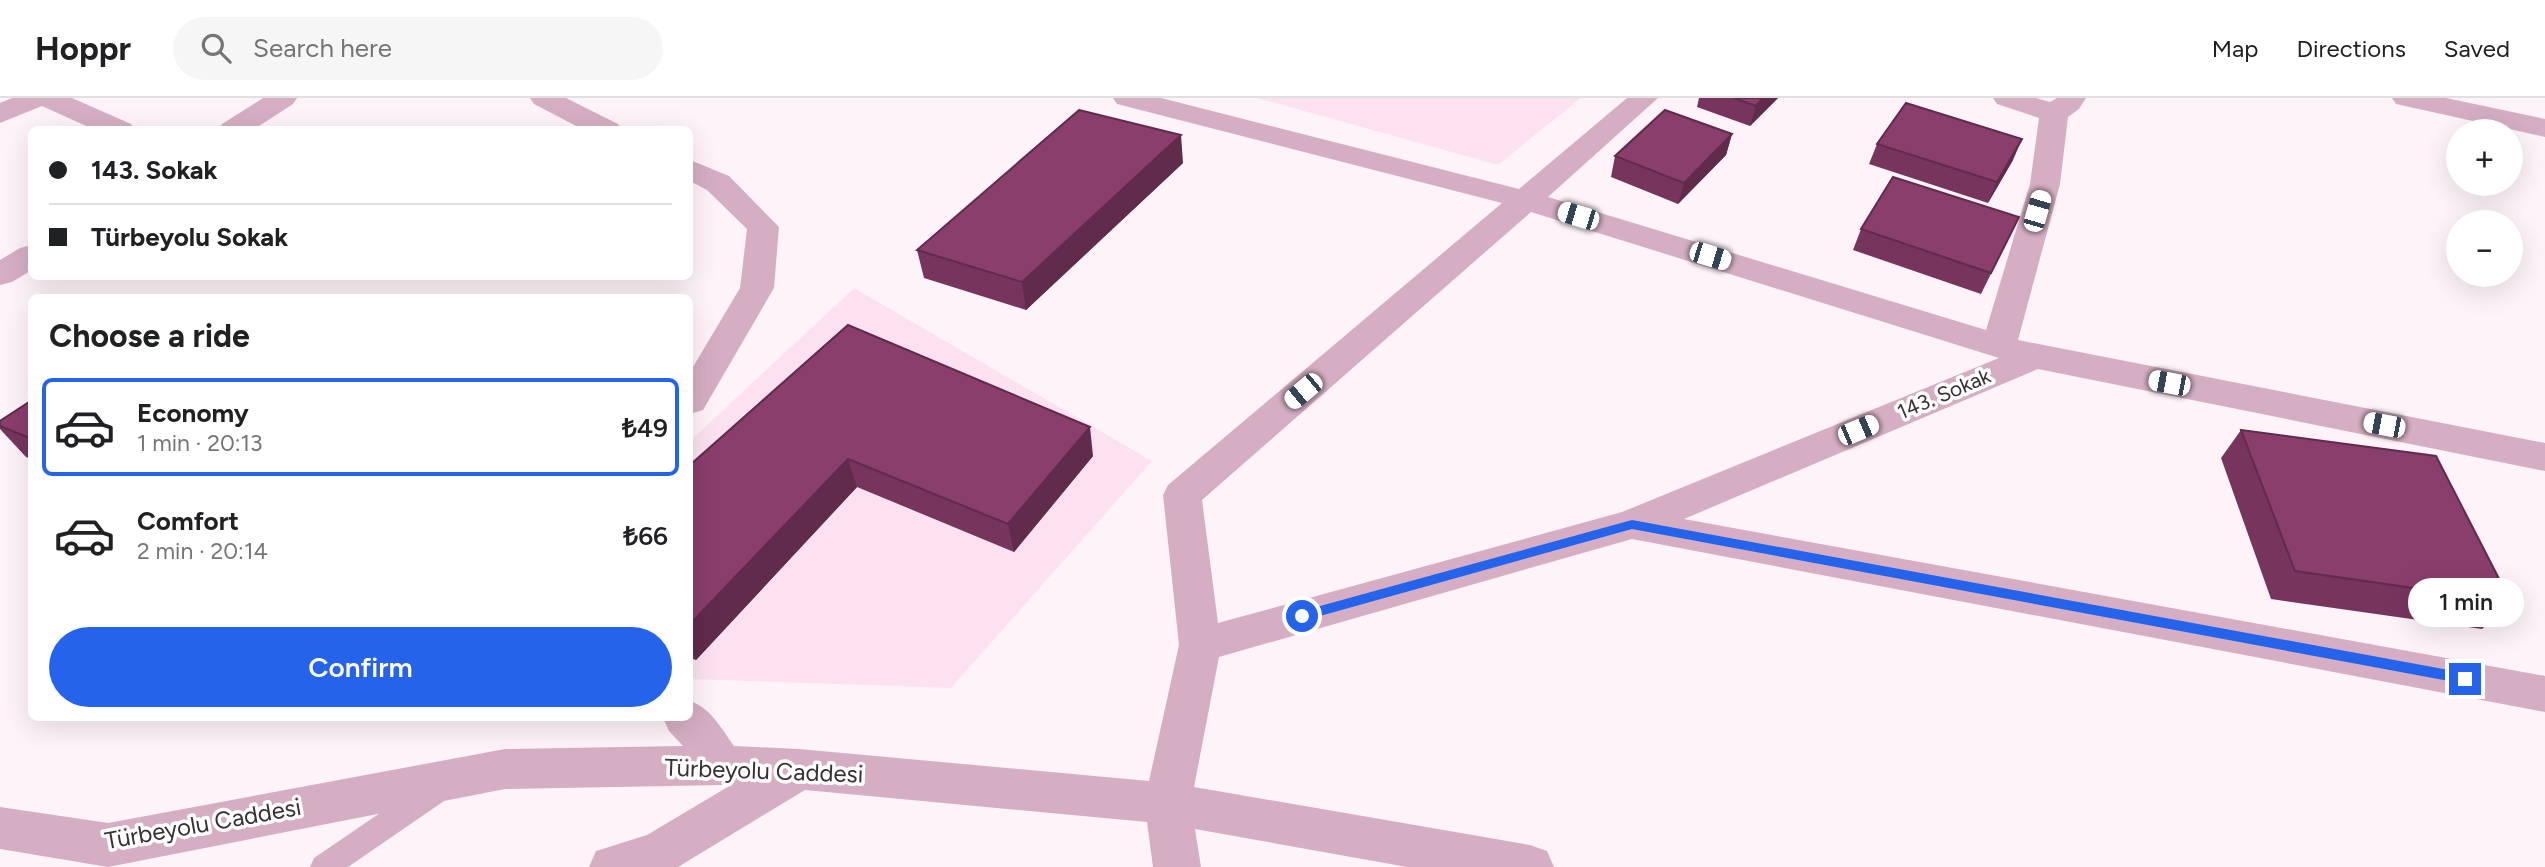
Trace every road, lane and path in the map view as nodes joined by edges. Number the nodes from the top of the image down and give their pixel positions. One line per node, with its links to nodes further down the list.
1 (36, 98): 10 (street)
2 (48, 98): 11 (street)
3 (282, 98): 12 (street)
4 (544, 98): 13 (street)
5 (1127, 98): 16 (street)
6 (1644, 98): 16 (street)
7 (2007, 98): 9 (street)
8 (2406, 98): 14 (street)
9 (2063, 106): 19 (street)
10 (0, 114)
11 (112, 126)
12 (238, 126)
13 (600, 126)
14 (2545, 128)
15 (693, 170): 21 (street)
16 (1525, 200): 19 (street); 24 (street)
17 (28, 258): 18 (street)
18 (0, 275)
19 (1999, 345): 20 (street)
20 (2035, 357): 22 (street); 23 (street, 143. Sokak)
21 (693, 396)
22 (2545, 457)
23 (1632, 524): 24 (street, 143. Sokak); 25 (street)
24 (1200, 645): 30 (street)
25 (2545, 694)
26 (688, 721): 27 (street)
27 (722, 765): 28 (street, Türbeyolu Caddesi); 29 (street, Türbeyolu Caddesi)
28 (799, 769): 30 (street, Türbeyolu Caddesi); 33 (street)
29 (456, 778): 31 (street, Türbeyolu Caddesi); 32 (lane)
30 (1168, 803): 34 (street); 35 (street, Türbeyolu Caddesi)
31 (0, 828)
32 (324, 867)
33 (613, 867)
34 (1177, 867)
35 (1530, 867)

